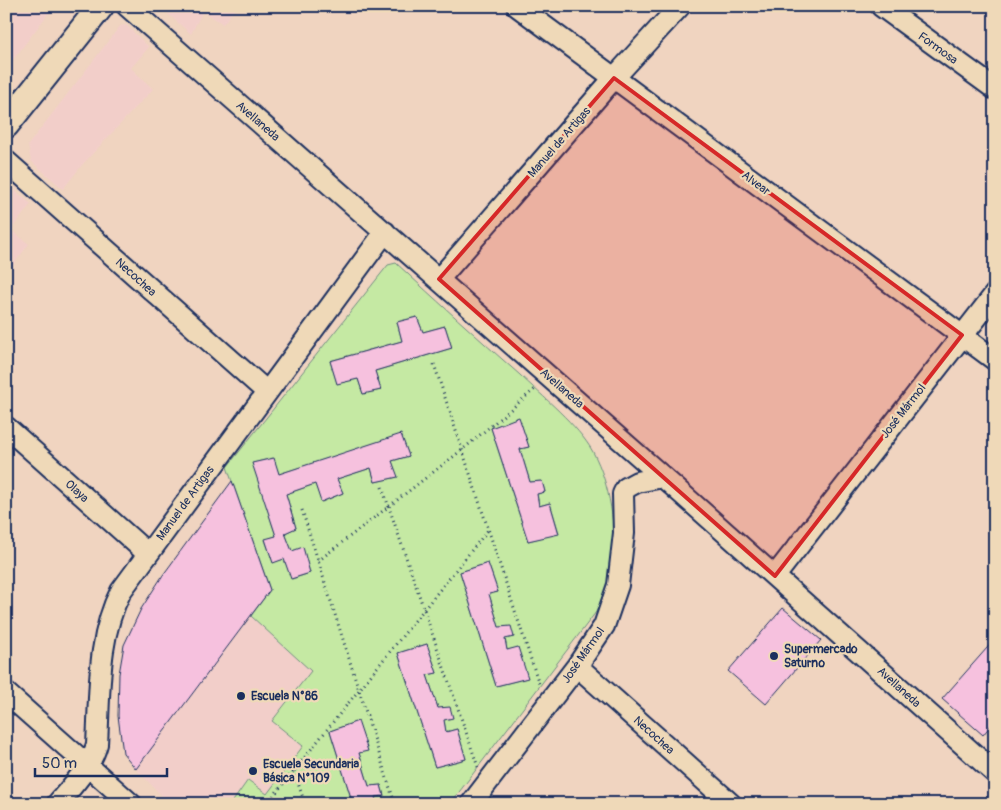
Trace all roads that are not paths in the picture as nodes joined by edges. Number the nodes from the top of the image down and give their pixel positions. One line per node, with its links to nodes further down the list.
1 (101, 6): 8 (main road)
2 (127, 6): 10 (street, Avellaneda)
3 (517, 6): 6 (street, Alvear)
4 (680, 6): 6 (street, Manuel de Artigas)
5 (881, 6): 7 (street, Formosa)
6 (614, 78): 11 (street, Manuel de Artigas); 13 (street, Alvear)
7 (995, 90)
8 (6, 125)
9 (6, 161): 15 (street, Necochea)
10 (385, 232): 11 (street, Avellaneda); 15 (street, Manuel de Artigas)
11 (439, 279): 17 (street, Avellaneda)
12 (995, 294): 13 (street, José Mármol)
13 (962, 335): 14 (street, Alvear); 19 (street, José Mármol)
14 (995, 360)
15 (267, 392): 18 (street, Manuel de Artigas)
16 (6, 427): 18 (street, Olaya)
17 (663, 477): 19 (street, Avellaneda); 20 (street, José Mármol)
18 (148, 554): 22 (street, Manuel de Artigas)
19 (775, 576): 23 (street, Avellaneda)
20 (577, 666): 26 (street, José Mármol); 27 (street, Necochea)
21 (6, 692): 22 (street)
22 (88, 765): 24 (street, Manuel de Artigas); 25 (street)
23 (995, 773)
24 (57, 804)
25 (131, 804)
26 (470, 804)
27 (731, 804)

